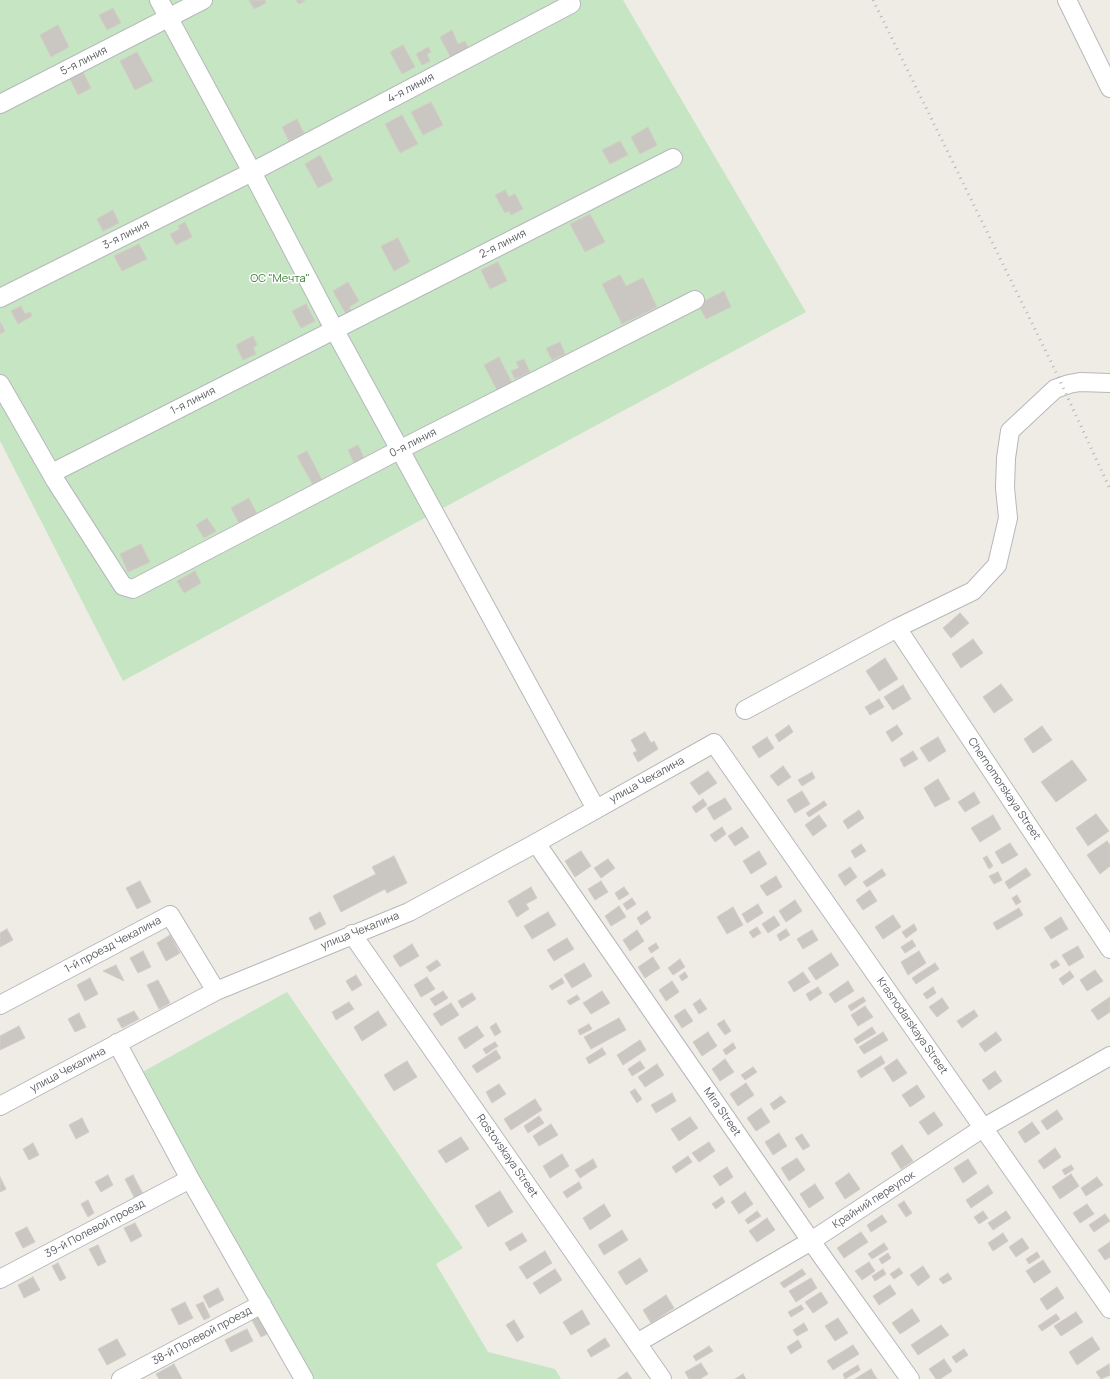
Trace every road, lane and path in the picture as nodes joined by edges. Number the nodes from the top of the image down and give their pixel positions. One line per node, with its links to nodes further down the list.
1 (159, 0): 5 (street)
2 (203, 0): 5 (street, 5-я линия)
3 (1067, 0): 6 (street)
4 (570, 4): 9 (street, 4-я линия)
5 (168, 19): 7 (street, 5-я линия); 9 (street)
6 (1110, 88)
7 (0, 104)
8 (673, 158): 12 (street, 2-я линия)
9 (252, 172): 10 (street, 3-я линия); 12 (street)
10 (0, 298)
11 (695, 300): 15 (street, 0-я линия)
12 (334, 329): 15 (street); 16 (street, 1-я линия)
13 (0, 384): 16 (street)
14 (1110, 384): 17 (street)
15 (400, 450): 16 (street, 0-я линия); 20 (street)
16 (52, 473)
17 (897, 628): 18 (street); 23 (street, Chernomorskaya Street)
18 (745, 710)
19 (714, 743): 20 (street, улица Чекалина); 29 (street, Krasnodarskaya Street)
20 (596, 809): 21 (street, улица Чекалина)
21 (536, 843): 22 (street, улица Чекалина); 31 (street, Mira Street)
22 (352, 934): 24 (street, улица Чекалина); 35 (street, Rostovskaya Street)
23 (1110, 949)
24 (216, 990): 25 (street, 1-й проезд Чекалина); 26 (street, улица Чекалина)
25 (0, 1005)
26 (117, 1044): 28 (street, улица Чекалина); 30 (street)
27 (1110, 1056): 29 (street, Крайний переулок)
28 (0, 1106)
29 (983, 1128): 31 (street, Крайний переулок); 34 (street, Krasnodarskaya Street)
30 (190, 1179): 32 (street, 39-й Полевой проезд); 33 (street)
31 (811, 1241): 35 (street, Крайний переулок); 39 (street, Mira Street)
32 (0, 1279)
33 (262, 1304): 36 (street, 38-й Полевой проезд); 37 (street)
34 (1110, 1309)
35 (637, 1343): 38 (street, Rostovskaya Street)
36 (121, 1379)
37 (304, 1379)
38 (662, 1379)
39 (910, 1379)

